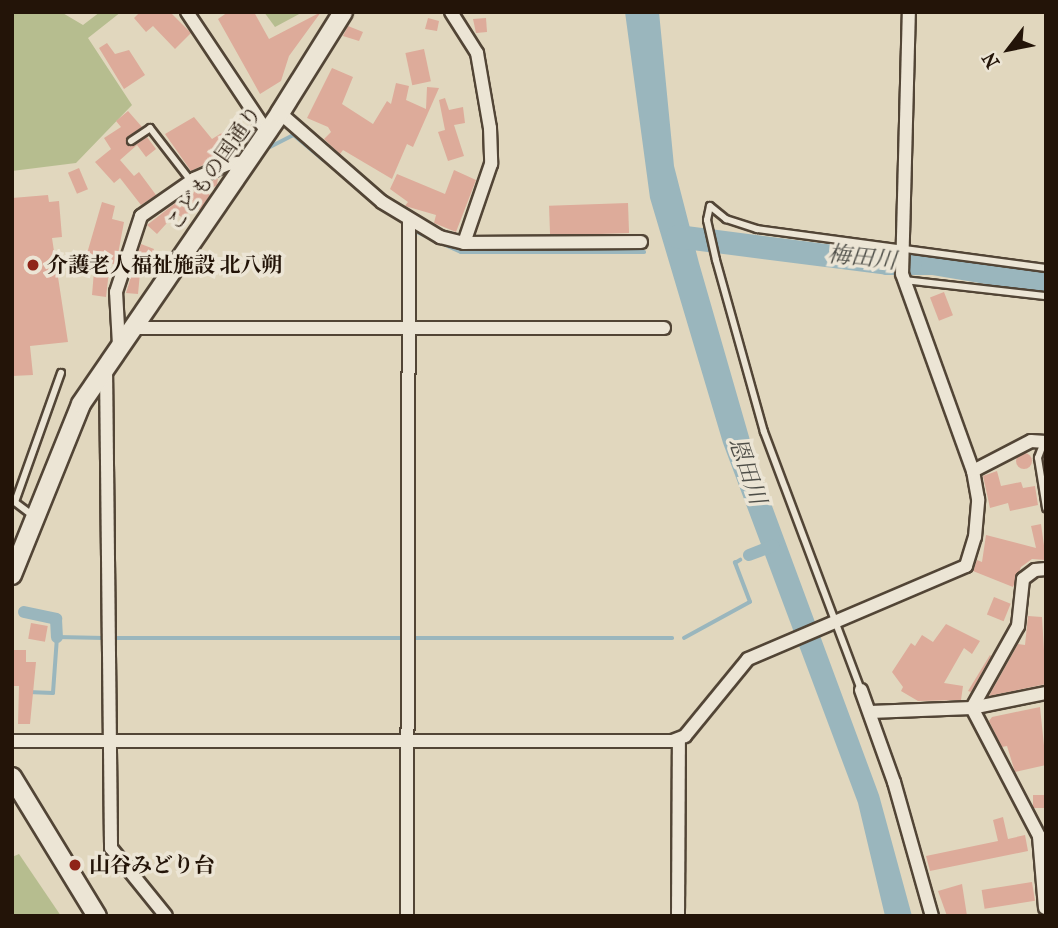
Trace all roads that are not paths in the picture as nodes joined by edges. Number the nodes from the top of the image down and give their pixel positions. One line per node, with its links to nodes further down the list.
1 (187, 12): 6 (street)
2 (343, 12): 5 (main road, こどもの国通り)
3 (450, 12): 12 (street)
4 (909, 12): 13 (street)
5 (280, 113): 6 (main road, こどもの国通り); 10 (street)
6 (267, 132): 8 (main road, こどもの国通り)
7 (131, 141): 9 (lane)
8 (247, 162): 9 (street); 17 (main road, こどもの国通り)
9 (191, 181): 20 (street)
10 (409, 220): 12 (street); 19 (street)
11 (641, 242): 12 (street)
12 (464, 243)
13 (905, 250): 14 (lane); 15 (street); 29 (lane)
14 (1046, 268)
15 (903, 277): 16 (lane); 24 (street)
16 (1046, 296)
17 (130, 328): 19 (street); 20 (main road, こどもの国通り)
18 (664, 328): 19 (street)
19 (407, 331): 37 (street)
20 (119, 345): 21 (main road, こどもの国通り)
21 (106, 364): 26 (main road, こどもの国通り); 36 (street)
22 (61, 373): 26 (lane)
23 (1045, 442): 24 (street); 25 (lane)
24 (973, 471): 29 (street)
25 (1046, 508)
26 (36, 517): 28 (main road, こどもの国通り)
27 (1046, 569): 32 (street)
28 (12, 575)
29 (834, 621): 30 (lane); 34 (street)
30 (861, 690): 33 (street)
31 (1046, 693): 32 (street)
32 (972, 708): 33 (street); 39 (street)
33 (870, 712): 44 (street)
34 (679, 739): 37 (street); 43 (street)
35 (12, 740): 36 (street)
36 (110, 740): 37 (street); 41 (street)
37 (407, 740): 42 (street)
38 (12, 777): 40 (main road)
39 (1045, 908)
40 (97, 916)
41 (166, 916)
42 (407, 916)
43 (678, 916)
44 (932, 916)

